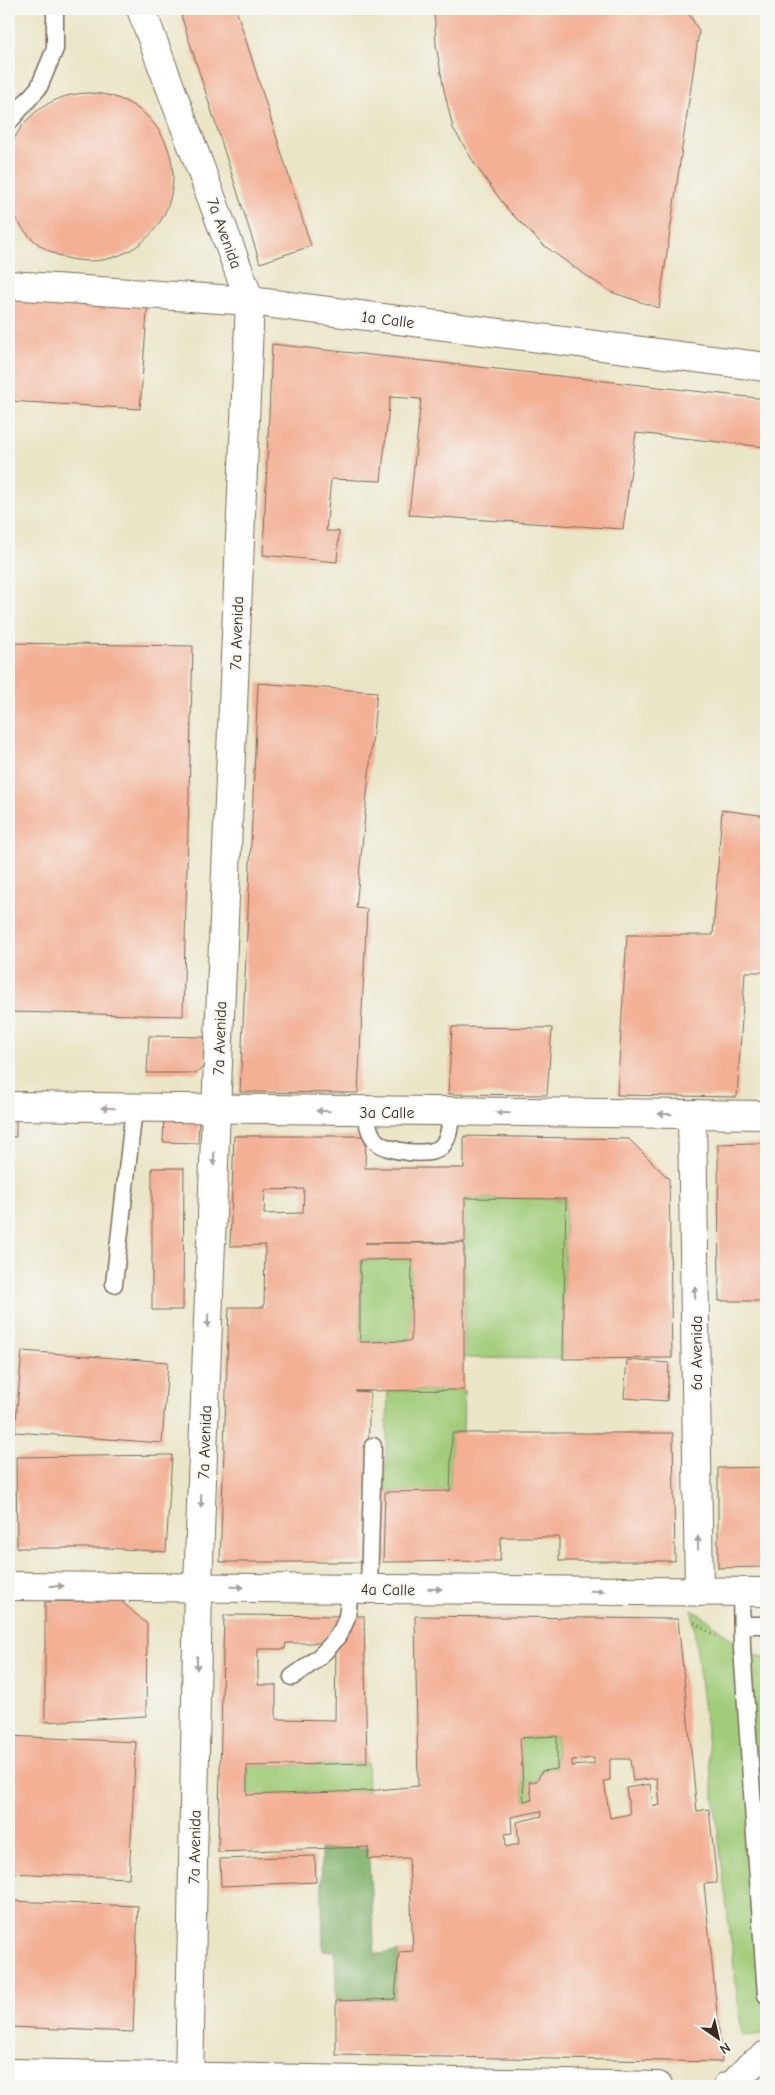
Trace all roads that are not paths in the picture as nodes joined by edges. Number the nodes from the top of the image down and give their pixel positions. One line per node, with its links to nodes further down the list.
1 (55, 9): 3 (lane)
2 (142, 9): 5 (street, 7a Avenida)
3 (9, 122)
4 (9, 285): 5 (street, 1a Calle)
5 (250, 301): 6 (street, 1a Calle); 9 (street, 7a Avenida)
6 (766, 367)
7 (9, 1106): 8 (street, 3a Calle, one-way to 7)
8 (134, 1109): 9 (street, 3a Calle); 14 (lane)
9 (216, 1110): 10 (street, 3a Calle, one-way to 9); 17 (street, 7a Avenida, one-way to 17)
10 (365, 1112): 11 (street, 3a Calle); 11 (lane)
11 (451, 1112): 12 (street, 3a Calle, one-way to 11)
12 (692, 1114): 13 (street, 3a Calle); 19 (street, 6a Avenida, one-way to 12)
13 (766, 1115)
14 (114, 1284)
15 (373, 1446): 18 (lane)
16 (9, 1586): 17 (street, 4a Calle, one-way to 17)
17 (198, 1586): 18 (street, 4a Calle, one-way to 18); 27 (street, 7a Avenida, one-way to 27)
18 (359, 1588): 19 (street, 4a Calle, one-way to 19); 23 (lane)
19 (699, 1592): 20 (street, 4a Calle)
20 (754, 1592): 21 (lane)
21 (742, 1625): 22 (lane); 24 (lane)
22 (766, 1625)
23 (292, 1677)
24 (766, 1995)
25 (766, 2055): 30 (street)
26 (9, 2073): 27 (street)
27 (190, 2082): 28 (street)
28 (658, 2086)
29 (727, 2086): 30 (street)
30 (732, 2086)

